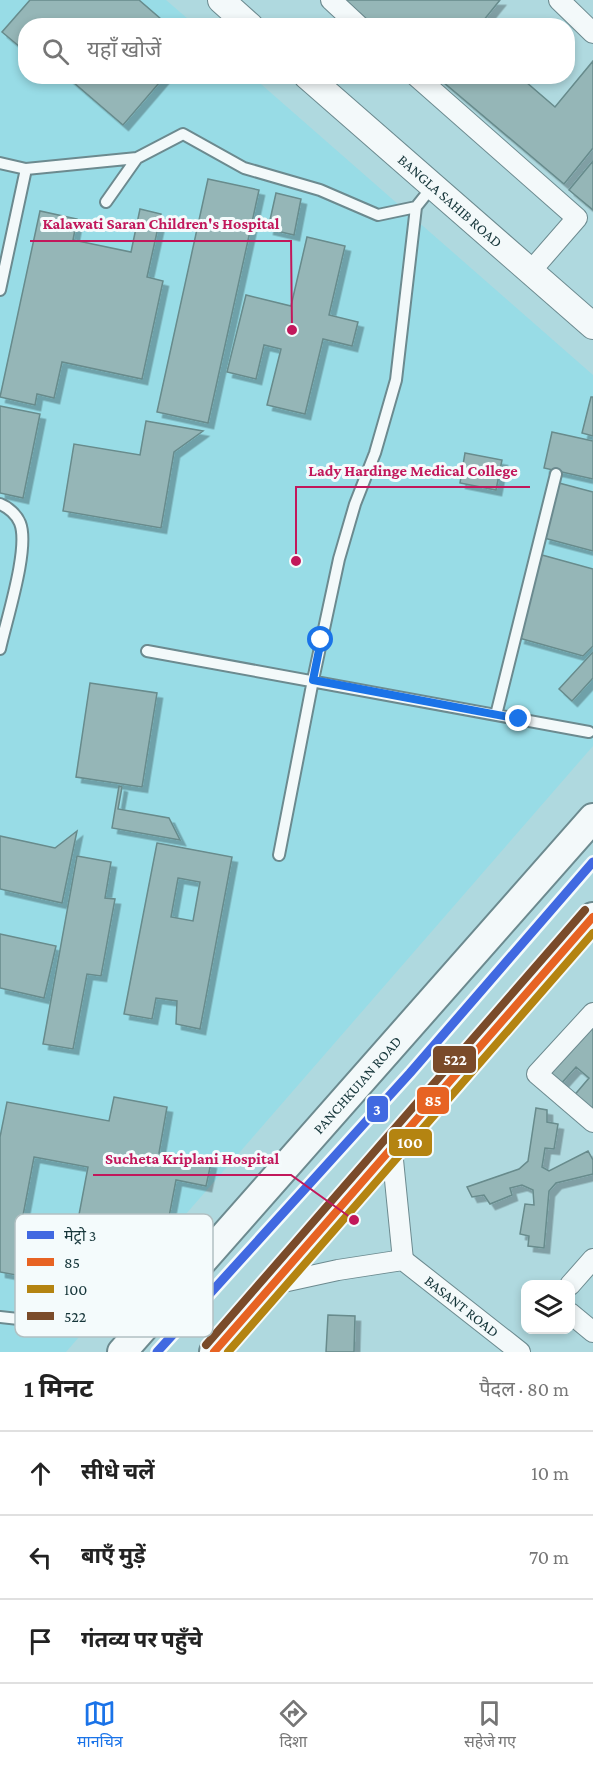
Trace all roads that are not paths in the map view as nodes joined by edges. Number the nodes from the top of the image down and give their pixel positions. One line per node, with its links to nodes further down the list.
1 (221, 0): 4 (street)
2 (331, 0): 5 (street)
3 (559, 0): 6 (street)
4 (241, 18)
5 (350, 18)
6 (593, 33)
7 (317, 84): 12 (street, BANGLA SAHIB ROAD)
8 (425, 84): 15 (street)
9 (137, 158): 11 (lane); 13 (lane); 14 (lane)
10 (0, 163): 11 (lane)
11 (26, 169): 16 (lane)
12 (432, 187): 14 (lane); 15 (street, BANGLA SAHIB ROAD)
13 (106, 202)
14 (416, 207): 22 (lane)
15 (530, 272): 17 (street, BANGLA SAHIB ROAD)
16 (0, 290)
17 (593, 326)
18 (556, 474): 23 (lane)
19 (0, 504): 20 (lane)
20 (0, 649)
21 (147, 651): 22 (lane)
22 (313, 680): 23 (lane); 26 (lane)
23 (496, 715): 24 (lane)
24 (589, 732)
25 (593, 818): 31 (main road, PANCHKUIAN ROAD)
26 (279, 855)
27 (593, 917): 30 (main road)
28 (593, 1013): 29 (street)
29 (593, 1122)
30 (392, 1150): 33 (street); 35 (main road)
31 (213, 1248)
32 (593, 1259): 34 (street)
33 (403, 1260): 35 (street); 43 (street, BASANT ROAD)
34 (574, 1280)
35 (274, 1284): 42 (main road)
36 (0, 1317): 38 (lane)
37 (575, 1317): 39 (street)
38 (15, 1320)
39 (593, 1332)
40 (104, 1337): 41 (lane)
41 (130, 1342)
42 (214, 1352)
43 (520, 1352)

